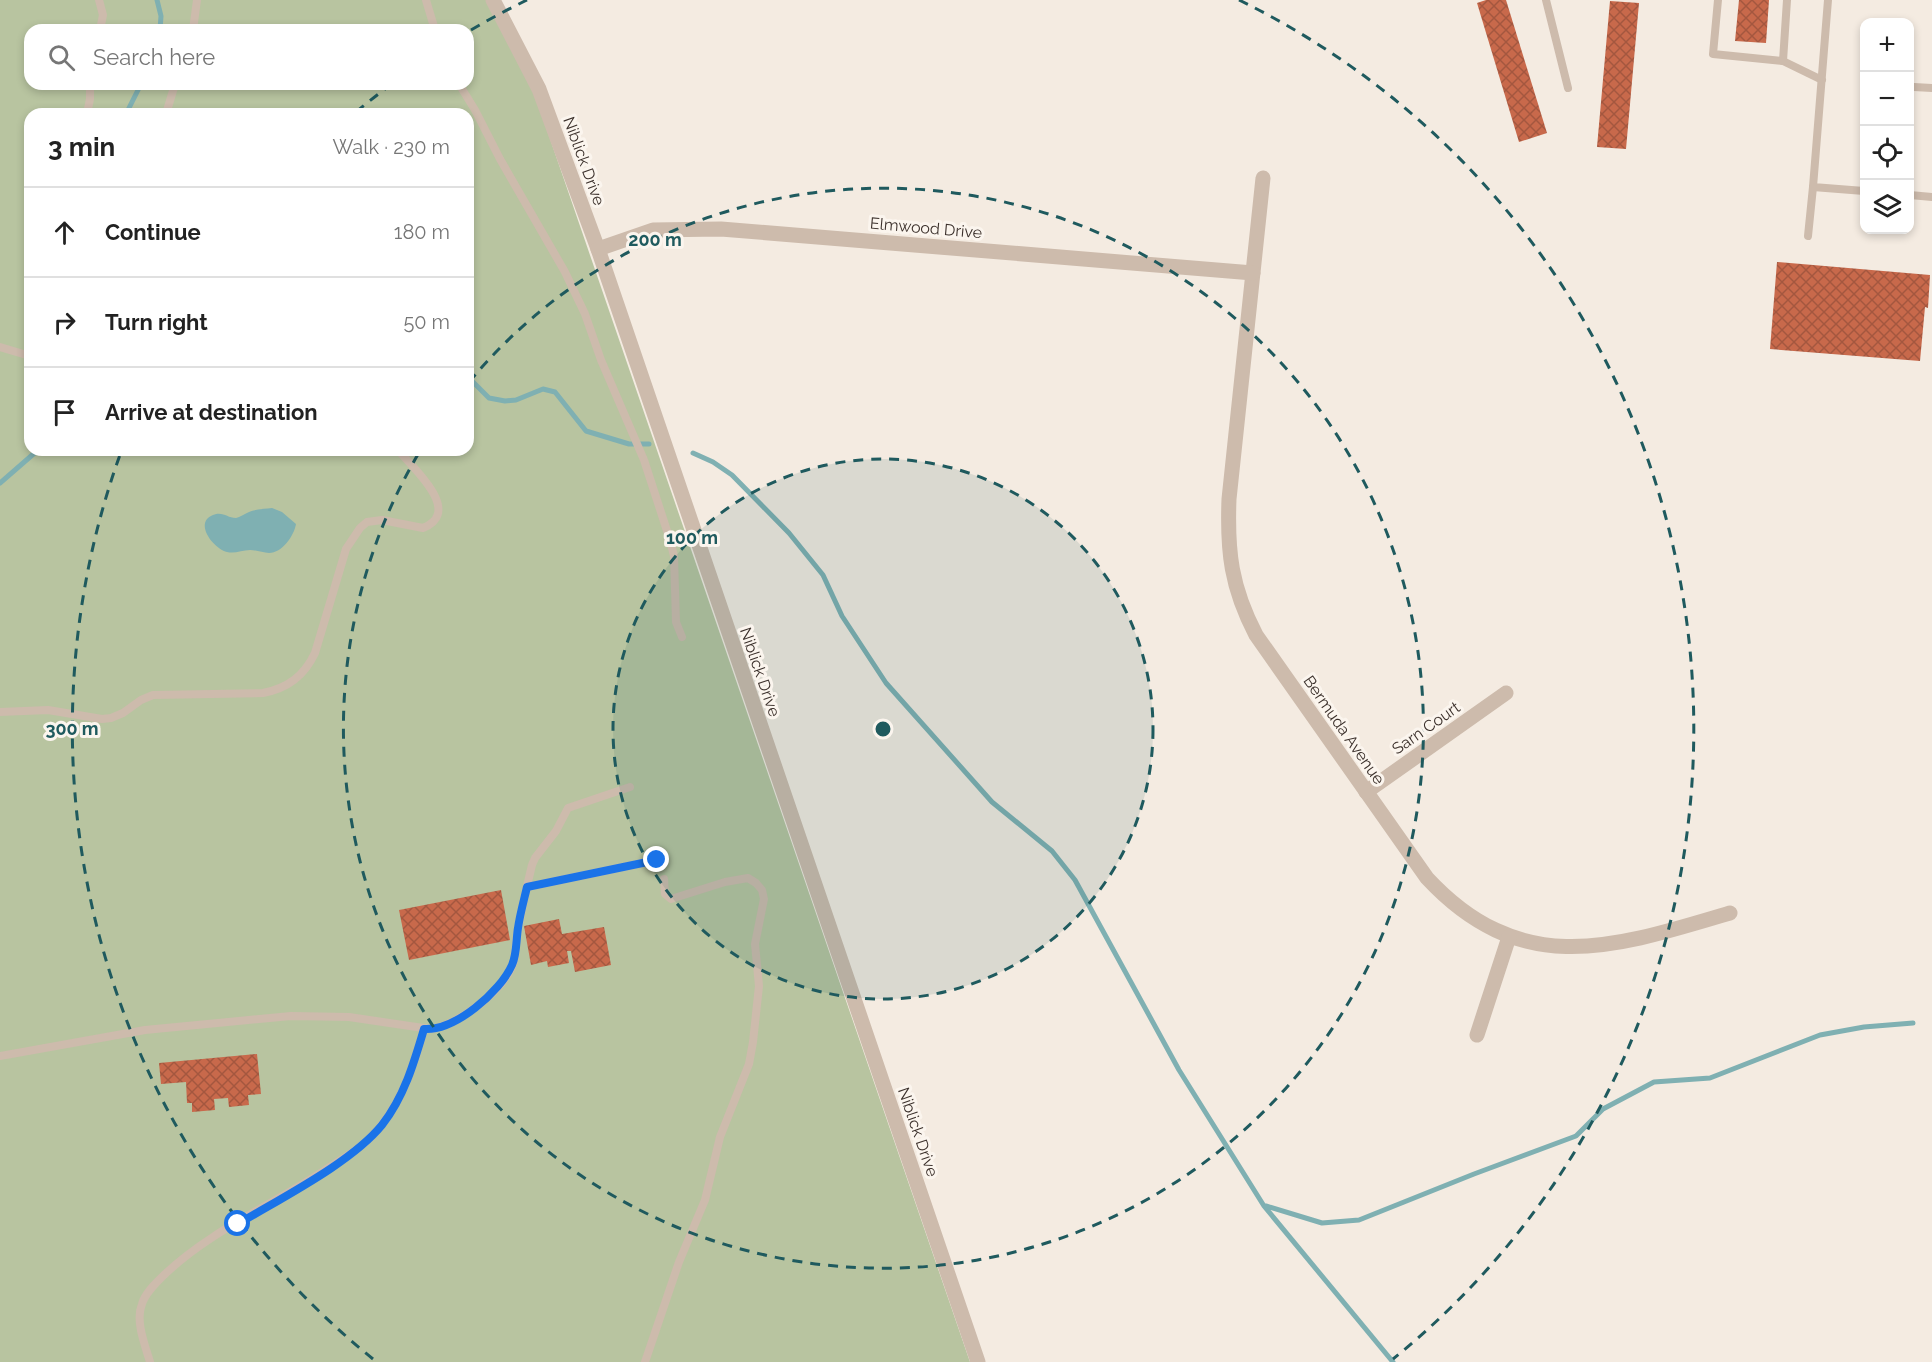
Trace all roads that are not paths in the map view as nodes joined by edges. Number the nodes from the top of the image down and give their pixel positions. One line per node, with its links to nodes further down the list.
1 (99, 0): 9 (lane)
2 (197, 0): 10 (lane)
3 (426, 0): 11 (lane)
4 (493, 0): 30 (street, Niblick Drive)
5 (1545, 0): 15 (lane)
6 (1718, 0): 12 (lane)
7 (1787, 0): 12 (lane)
8 (1828, 0): 13 (lane)
9 (102, 24)
10 (194, 24)
11 (433, 24)
12 (1783, 61): 13 (lane)
13 (1821, 80): 25 (lane)
14 (1914, 87): 16 (lane)
15 (1568, 88)
16 (1932, 88)
17 (90, 90): 20 (lane)
18 (174, 90): 21 (lane)
19 (463, 90): 22 (lane)
20 (88, 108)
21 (168, 108)
22 (474, 108)
23 (474, 108): 35 (lane)
24 (1263, 178): 31 (street, Bermuda Avenue)
25 (1813, 188): 26 (lane); 29 (lane)
26 (1860, 191)
27 (1914, 195): 28 (lane)
28 (1932, 196)
29 (1808, 236)
30 (598, 249): 31 (street, Elmwood Drive); 50 (street, Niblick Drive)
31 (1254, 273): 39 (street, Bermuda Avenue)
32 (0, 347): 33 (lane)
33 (24, 354)
34 (403, 456): 37 (lane)
35 (681, 637)
36 (1506, 693): 39 (street, Sarn Court)
37 (0, 712)
38 (630, 787): 42 (lane)
39 (1366, 792): 44 (street, Bermuda Avenue)
40 (657, 860): 42 (lane)
41 (663, 879): 49 (lane)
42 (527, 887): 45 (lane)
43 (1730, 913): 44 (street, Bermuda Avenue)
44 (1509, 937): 46 (street)
45 (424, 1029): 47 (lane); 48 (lane)
46 (1477, 1035)
47 (0, 1056)
48 (150, 1362)
49 (645, 1362)
50 (978, 1362)

